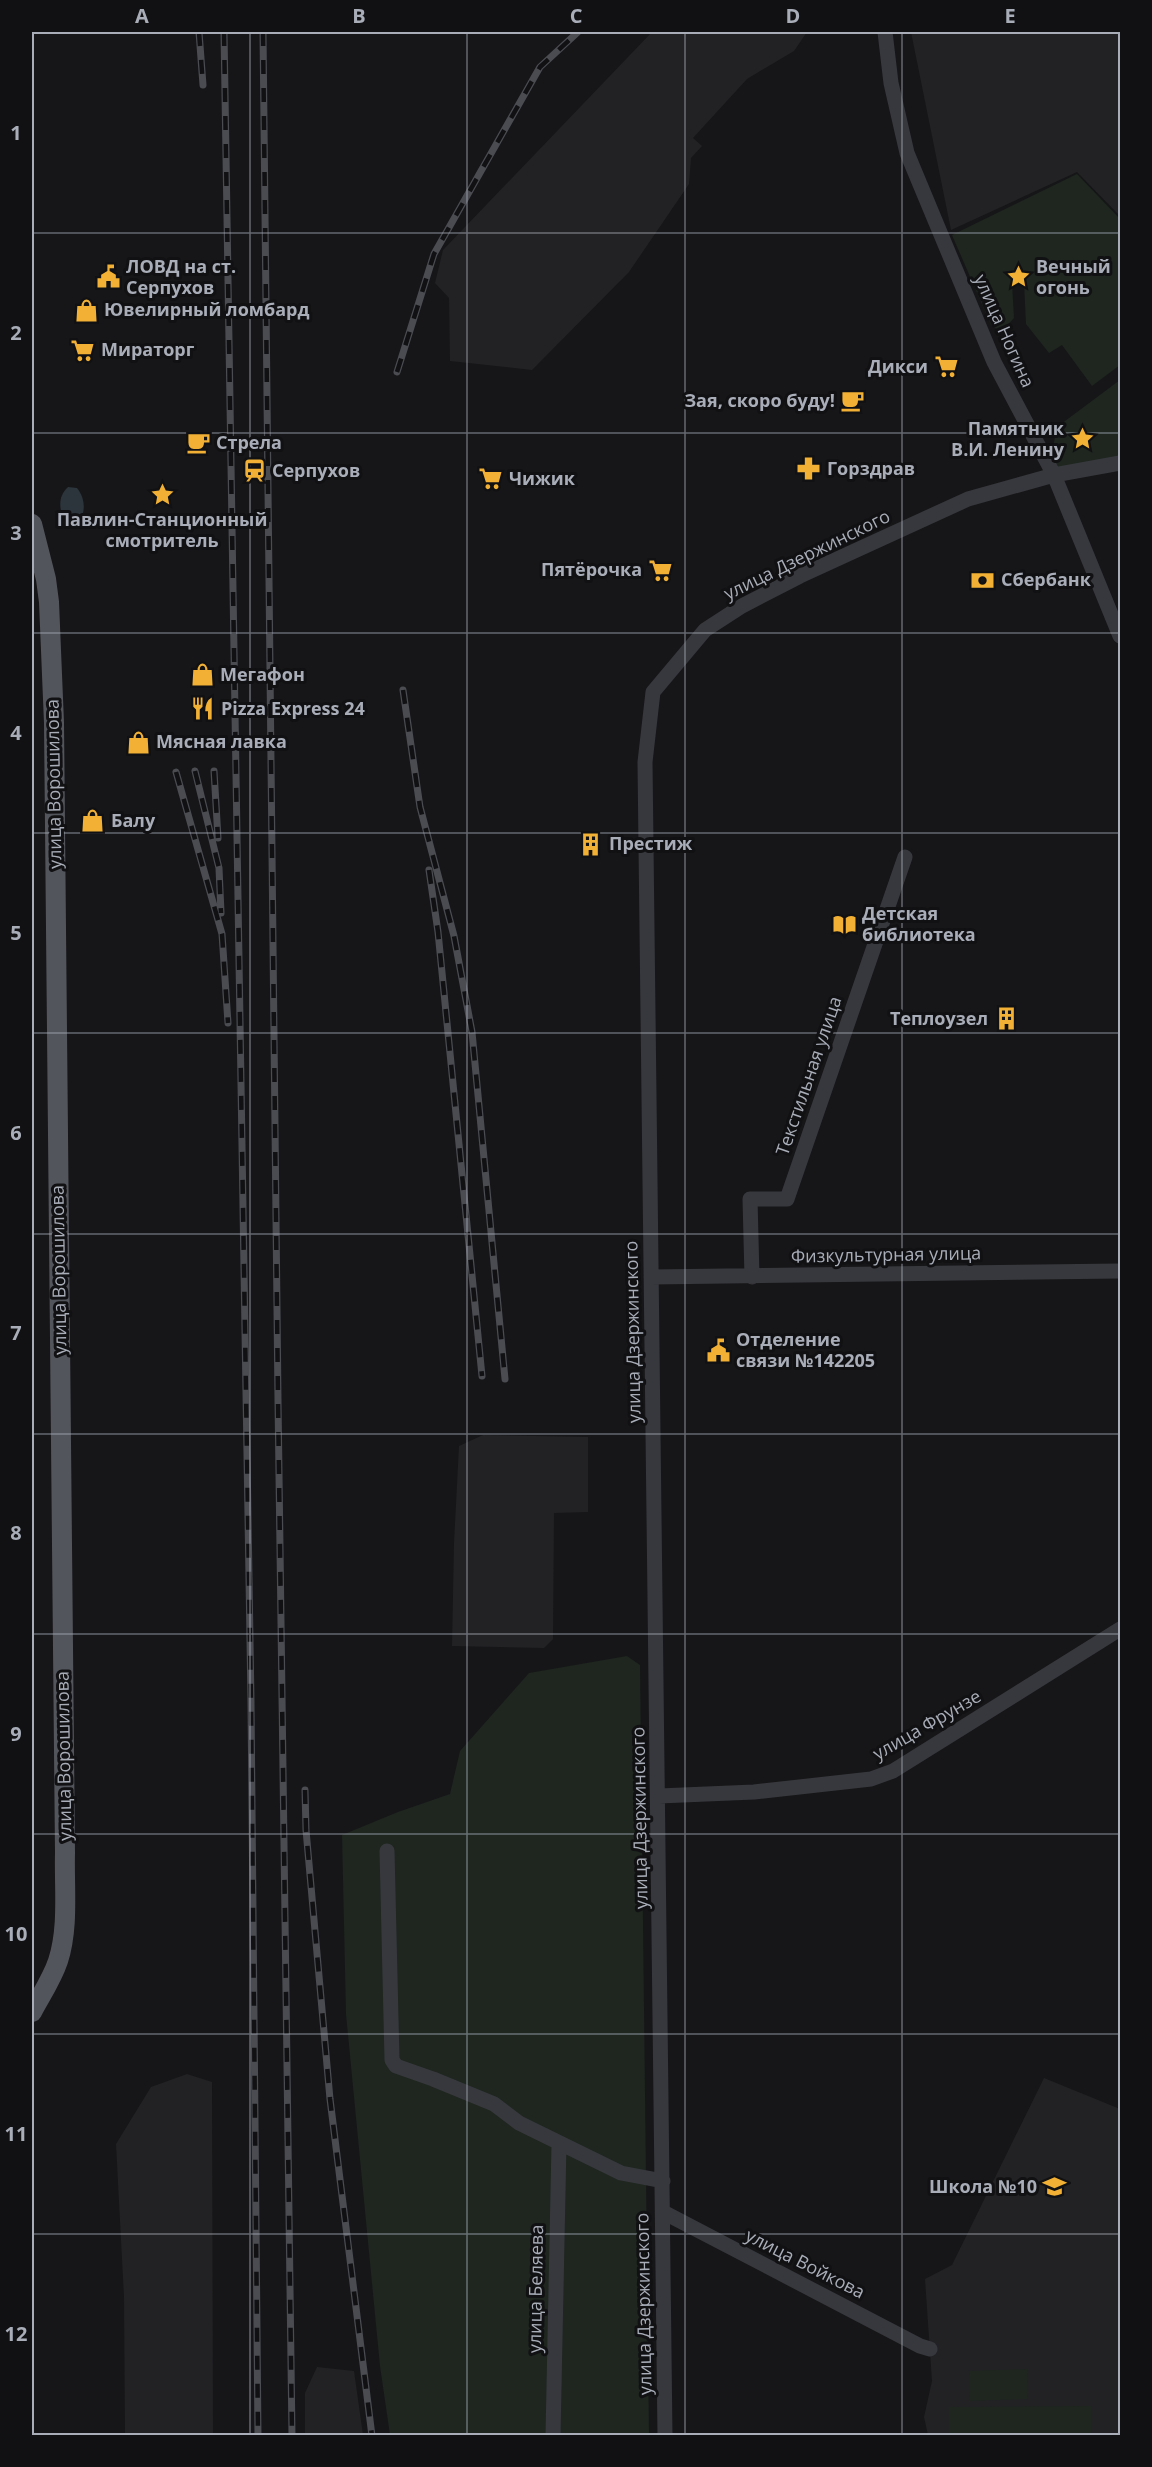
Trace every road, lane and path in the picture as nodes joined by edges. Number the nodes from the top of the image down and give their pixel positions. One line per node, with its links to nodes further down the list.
1 (885, 32): 3 (street, улица Ногина)
2 (1120, 463): 3 (street)
3 (1054, 475): 6 (street, улица Ногина); 10 (street, улица Дзержинского)
4 (32, 524): 5 (main road, улица Ворошилова)
5 (39, 579): 14 (main road, улица Ворошилова)
6 (1120, 636)
7 (905, 857): 9 (street, Текстильная улица)
8 (1120, 1271): 9 (street, Физкультурная улица)
9 (752, 1276): 10 (street, Физкультурная улица)
10 (651, 1277): 12 (street, улица Дзержинского)
11 (1120, 1629): 12 (street, улица Фрунзе)
12 (659, 1796): 16 (street, улица Дзержинского)
13 (387, 1851): 15 (street)
14 (32, 2012)
15 (559, 2143): 16 (street); 19 (street, улица Беляева)
16 (663, 2181): 17 (street, улица Дзержинского)
17 (663, 2212): 18 (street, улица Войкова); 20 (street, улица Дзержинского)
18 (930, 2349)
19 (553, 2436)
20 (665, 2436)

